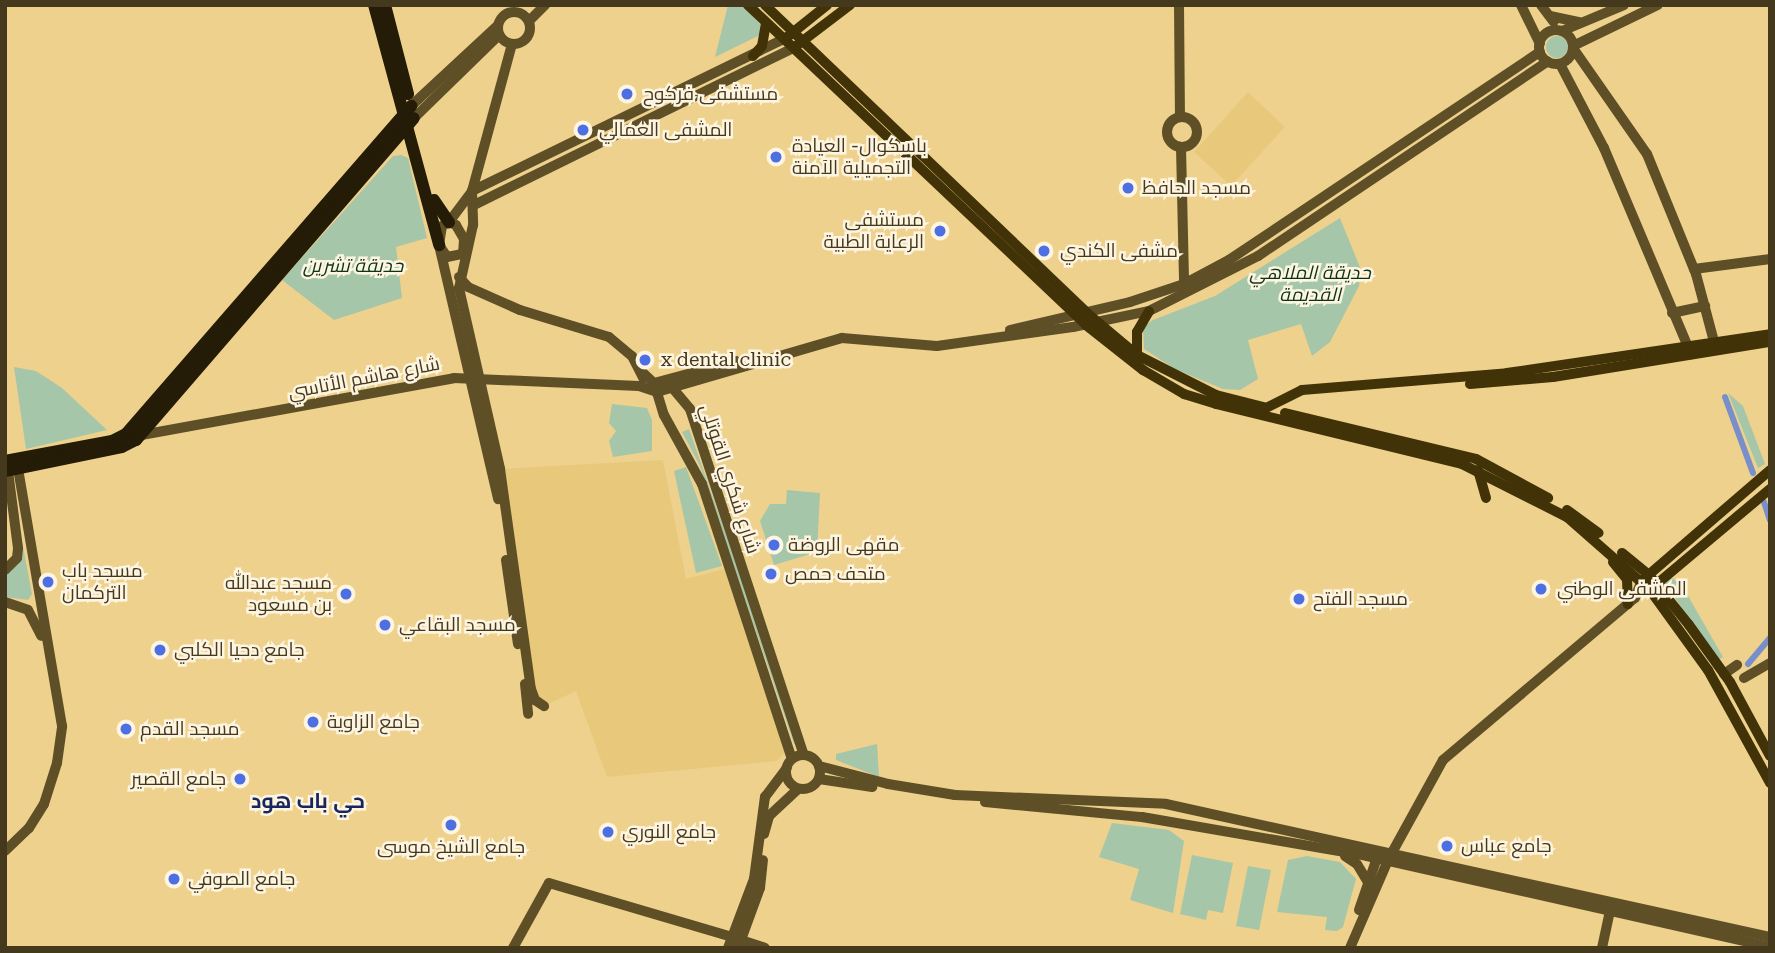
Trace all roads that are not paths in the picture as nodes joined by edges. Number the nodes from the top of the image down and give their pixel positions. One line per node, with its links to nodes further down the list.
1 (374, 5): 29 (highway)
2 (385, 5): 29 (highway)
3 (545, 5): 15 (main road)
4 (748, 5): 17 (main road)
5 (765, 5): 20 (main road)
6 (827, 5): 20 (main road)
7 (850, 5): 20 (main road)
8 (1178, 5): 30 (main road)
9 (1521, 5): 23 (main road)
10 (1541, 5): 14 (main road)
11 (1624, 5): 16 (main road)
12 (1658, 5): 22 (main road)
13 (521, 9): 15 (main road); 19 (main road)
14 (1550, 16): 16 (main road); 18 (main road)
15 (529, 21): 21 (main road)
16 (1581, 22): 18 (main road)
17 (766, 24): 20 (main road); 24 (main road)
18 (1560, 30): 22 (main road); 23 (main road)
19 (498, 31): 21 (main road); 29 (main road)
20 (791, 42): 24 (main road); 33 (main road); 44 (main road)
21 (512, 44): 32 (main road)
22 (1573, 47): 26 (main road); 38 (main road)
23 (1540, 48): 25 (main road); 40 (main road)
24 (753, 55): 32 (main road)
25 (1548, 61): 26 (main road); 27 (main road)
26 (1560, 64): 28 (main road)
27 (1536, 69): 28 (main road); 42 (main road)
28 (1570, 81): 43 (main road)
29 (409, 115): 34 (highway); 35 (highway); 56 (highway)
30 (1180, 117): 31 (main road); 31 (main road)
31 (1181, 147): 40 (main road)
32 (472, 191): 33 (main road); 34 (main road)
33 (474, 205): 36 (main road)
34 (449, 222): 35 (main road); 36 (main road)
35 (439, 245): 36 (main road); 51 (main road)
36 (466, 249): 39 (main road)
37 (1770, 259): 38 (main road)
38 (1694, 269): 41 (main road)
39 (459, 277): 50 (main road); 51 (main road)
40 (1184, 284): 44 (main road)
41 (1705, 306): 43 (main road); 47 (main road)
42 (1149, 311): 44 (main road); 49 (main road)
43 (1672, 313): 48 (main road)
44 (1087, 319): 49 (main road); 53 (main road); 55 (main road)
45 (1770, 334): 47 (main road)
46 (1770, 342): 47 (main road)
47 (1715, 346): 48 (main road)
48 (1689, 351): 55 (main road)
49 (1137, 355): 55 (main road)
50 (642, 372): 52 (main road); 53 (main road)
51 (477, 381): 52 (main road, شارع هاشم الأتاسي); 56 (main road, شارع هاشم الأتاسي); 76 (main road); 77 (main road)
52 (639, 386): 53 (main road, شارع هاشم الأتاسي)
53 (662, 389): 54 (main road, شارع شكري القوتلي); 54 (main road); 79 (main road, شارع شكري القوتلي)
54 (682, 395): 79 (main road, شارع شكري القوتلي)
55 (1266, 412): 58 (main road); 64 (main road)
56 (135, 433): 57 (highway)
57 (10, 465): 63 (main road); 70 (main road)
58 (1478, 470): 60 (main road); 60 (main road)
59 (1770, 470): 64 (main road)
60 (1507, 483): 62 (main road)
61 (1770, 489): 65 (main road)
62 (1600, 542): 64 (main road); 69 (main road)
63 (5, 570)
64 (1645, 577): 65 (main road); 66 (main road)
65 (1653, 587): 66 (main road); 74 (main road); 82 (main road)
66 (1638, 593): 69 (main road)
67 (5, 602): 68 (main road)
68 (19, 604): 70 (main road); 71 (main road)
69 (1628, 604): 88 (main road)
70 (40, 605): 71 (main road)
71 (46, 648): 86 (main road)
72 (1770, 663): 75 (main road)
73 (1737, 665): 74 (main road)
74 (1724, 674): 78 (main road)
75 (1744, 678)
76 (544, 706)
77 (528, 714)
78 (1770, 756)
79 (794, 760): 80 (main road); 83 (main road); 84 (main road)
80 (820, 766): 81 (main road); 88 (main road)
81 (819, 779): 84 (main road); 87 (main road)
82 (1770, 783)
83 (771, 785): 85 (main road); 92 (main road)
84 (798, 789): 85 (main road)
85 (783, 801): 92 (main road)
86 (5, 851)
87 (1336, 852): 88 (main road); 89 (main road)
88 (1385, 855): 89 (main road); 90 (main road); 97 (main road)
89 (1369, 884): 96 (main road)
90 (1611, 907): 91 (main road); 93 (main road); 98 (main road)
91 (1770, 937)
92 (735, 943): 94 (main road); 95 (main road)
93 (1770, 947)
94 (513, 948)
95 (765, 948)
96 (1342, 948)
97 (1350, 948)
98 (1602, 948)

